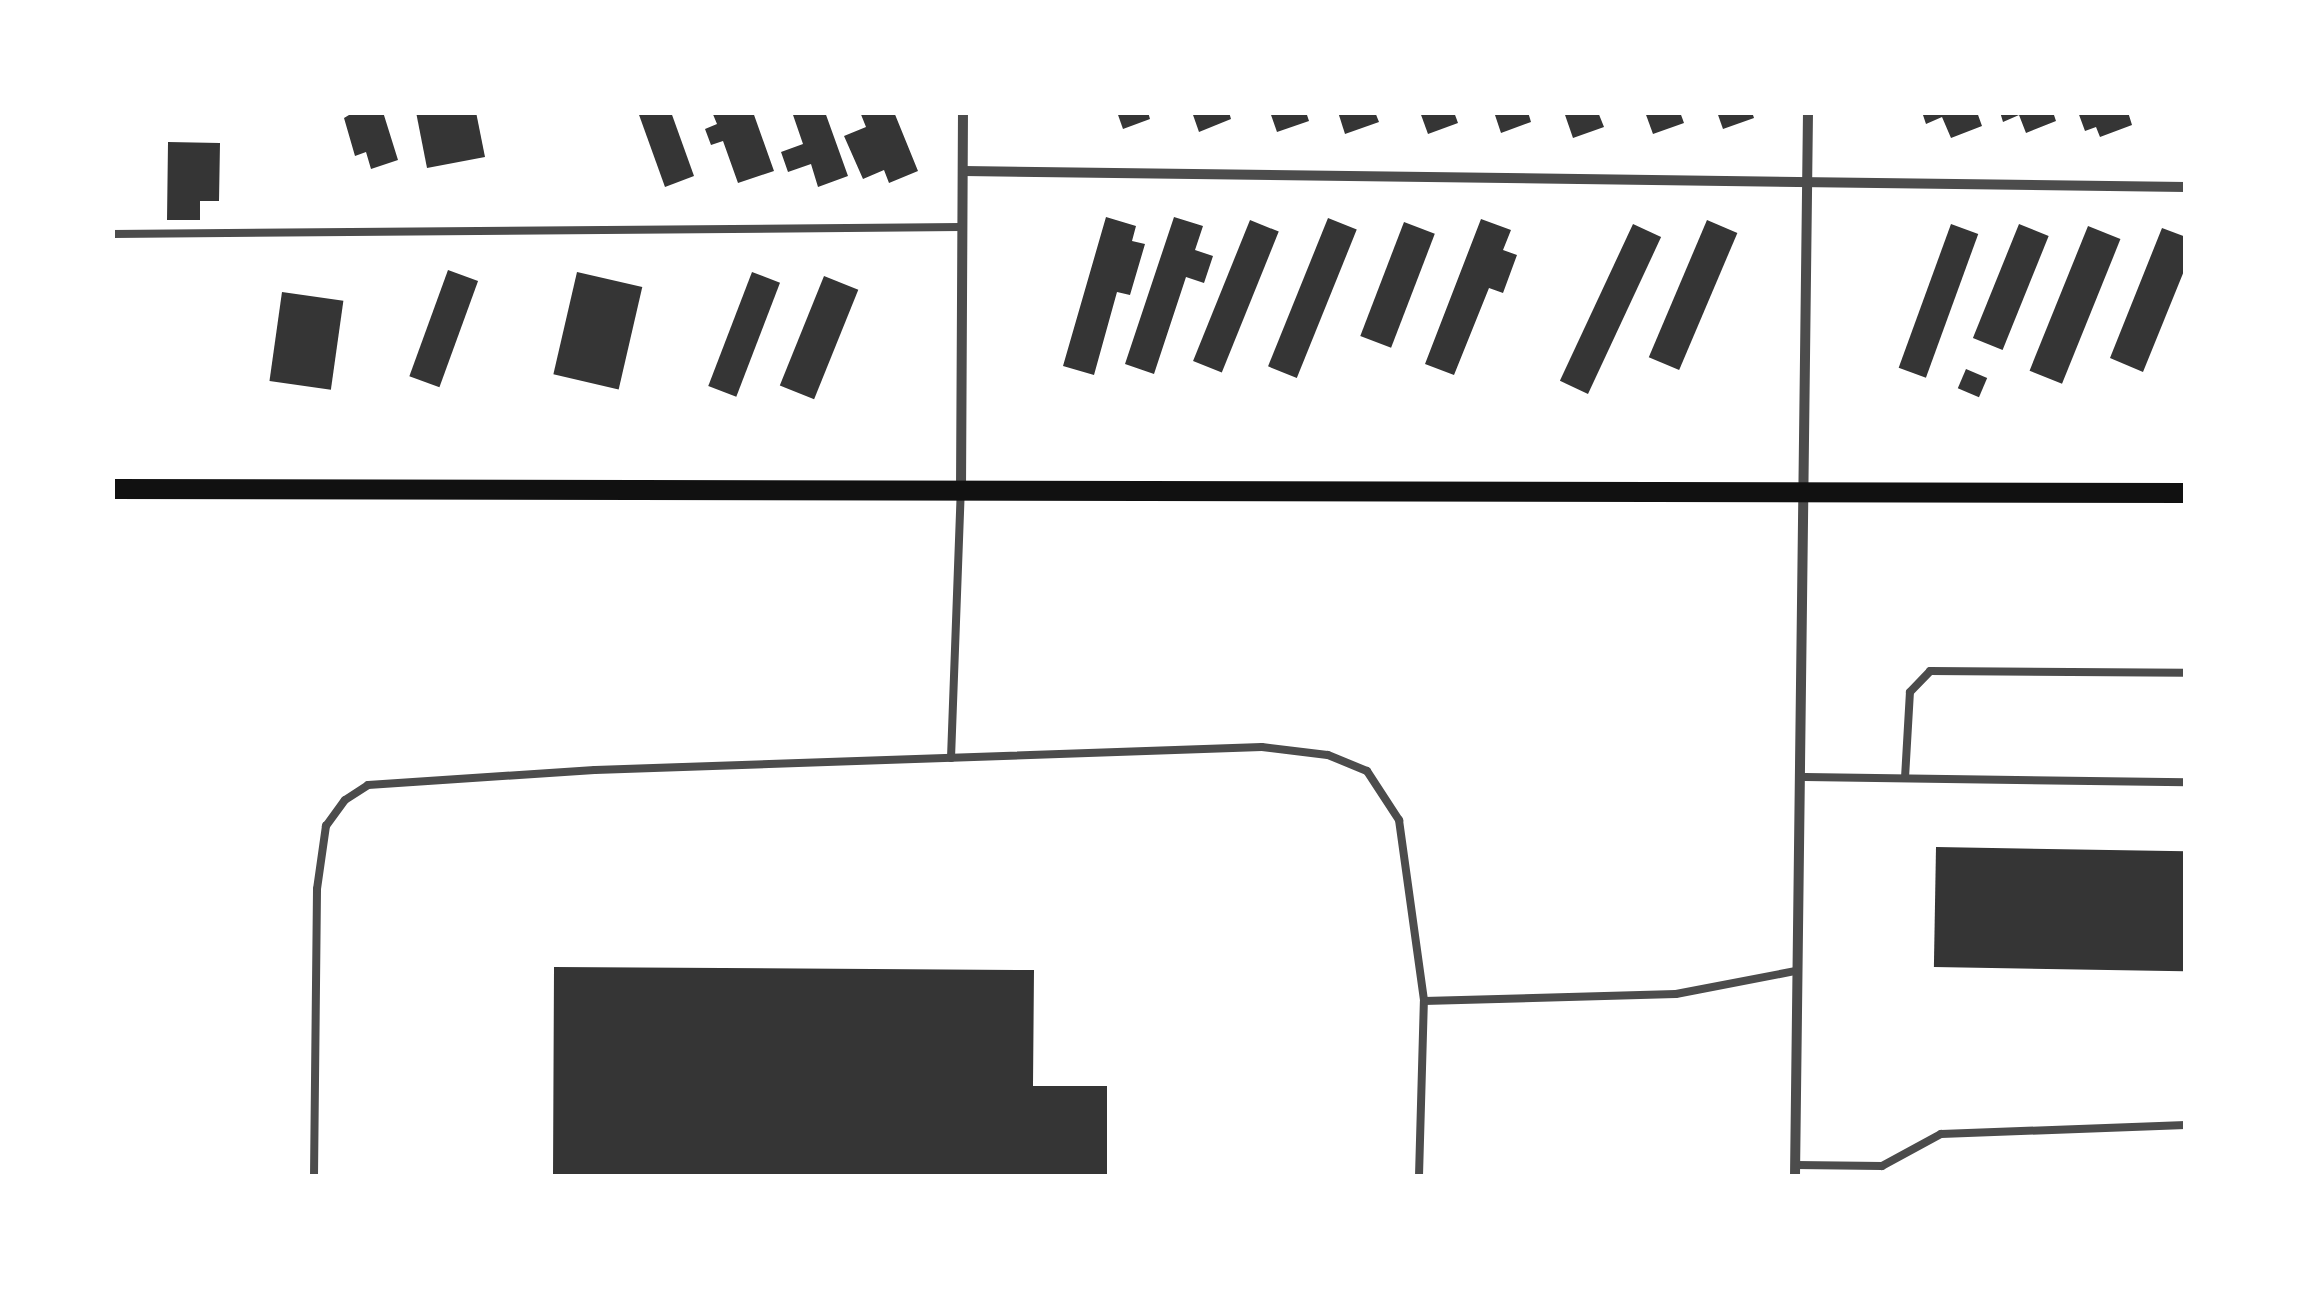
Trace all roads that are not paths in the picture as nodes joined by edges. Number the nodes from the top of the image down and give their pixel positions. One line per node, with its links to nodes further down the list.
1 (963, 112): 3 (street)
2 (1808, 112): 4 (street)
3 (964, 171): 4 (street); 6 (street)
4 (1807, 182): 5 (street); 10 (street)
5 (2186, 187)
6 (961, 227): 7 (lane); 9 (street)
7 (112, 234)
8 (112, 488): 9 (main road)
9 (961, 491): 10 (main road); 13 (lane)
10 (1806, 492): 11 (main road); 14 (street)
11 (2186, 493)
12 (2186, 674): 15 (lane)
13 (950, 758): 18 (lane); 21 (lane)
14 (1805, 777): 15 (lane); 17 (street)
15 (1905, 778): 16 (lane)
16 (2186, 782)
17 (1796, 972): 18 (lane); 20 (street)
18 (1424, 1001): 22 (lane)
19 (2186, 1125): 20 (lane)
20 (1796, 1171)
21 (314, 1176)
22 (1420, 1176)

